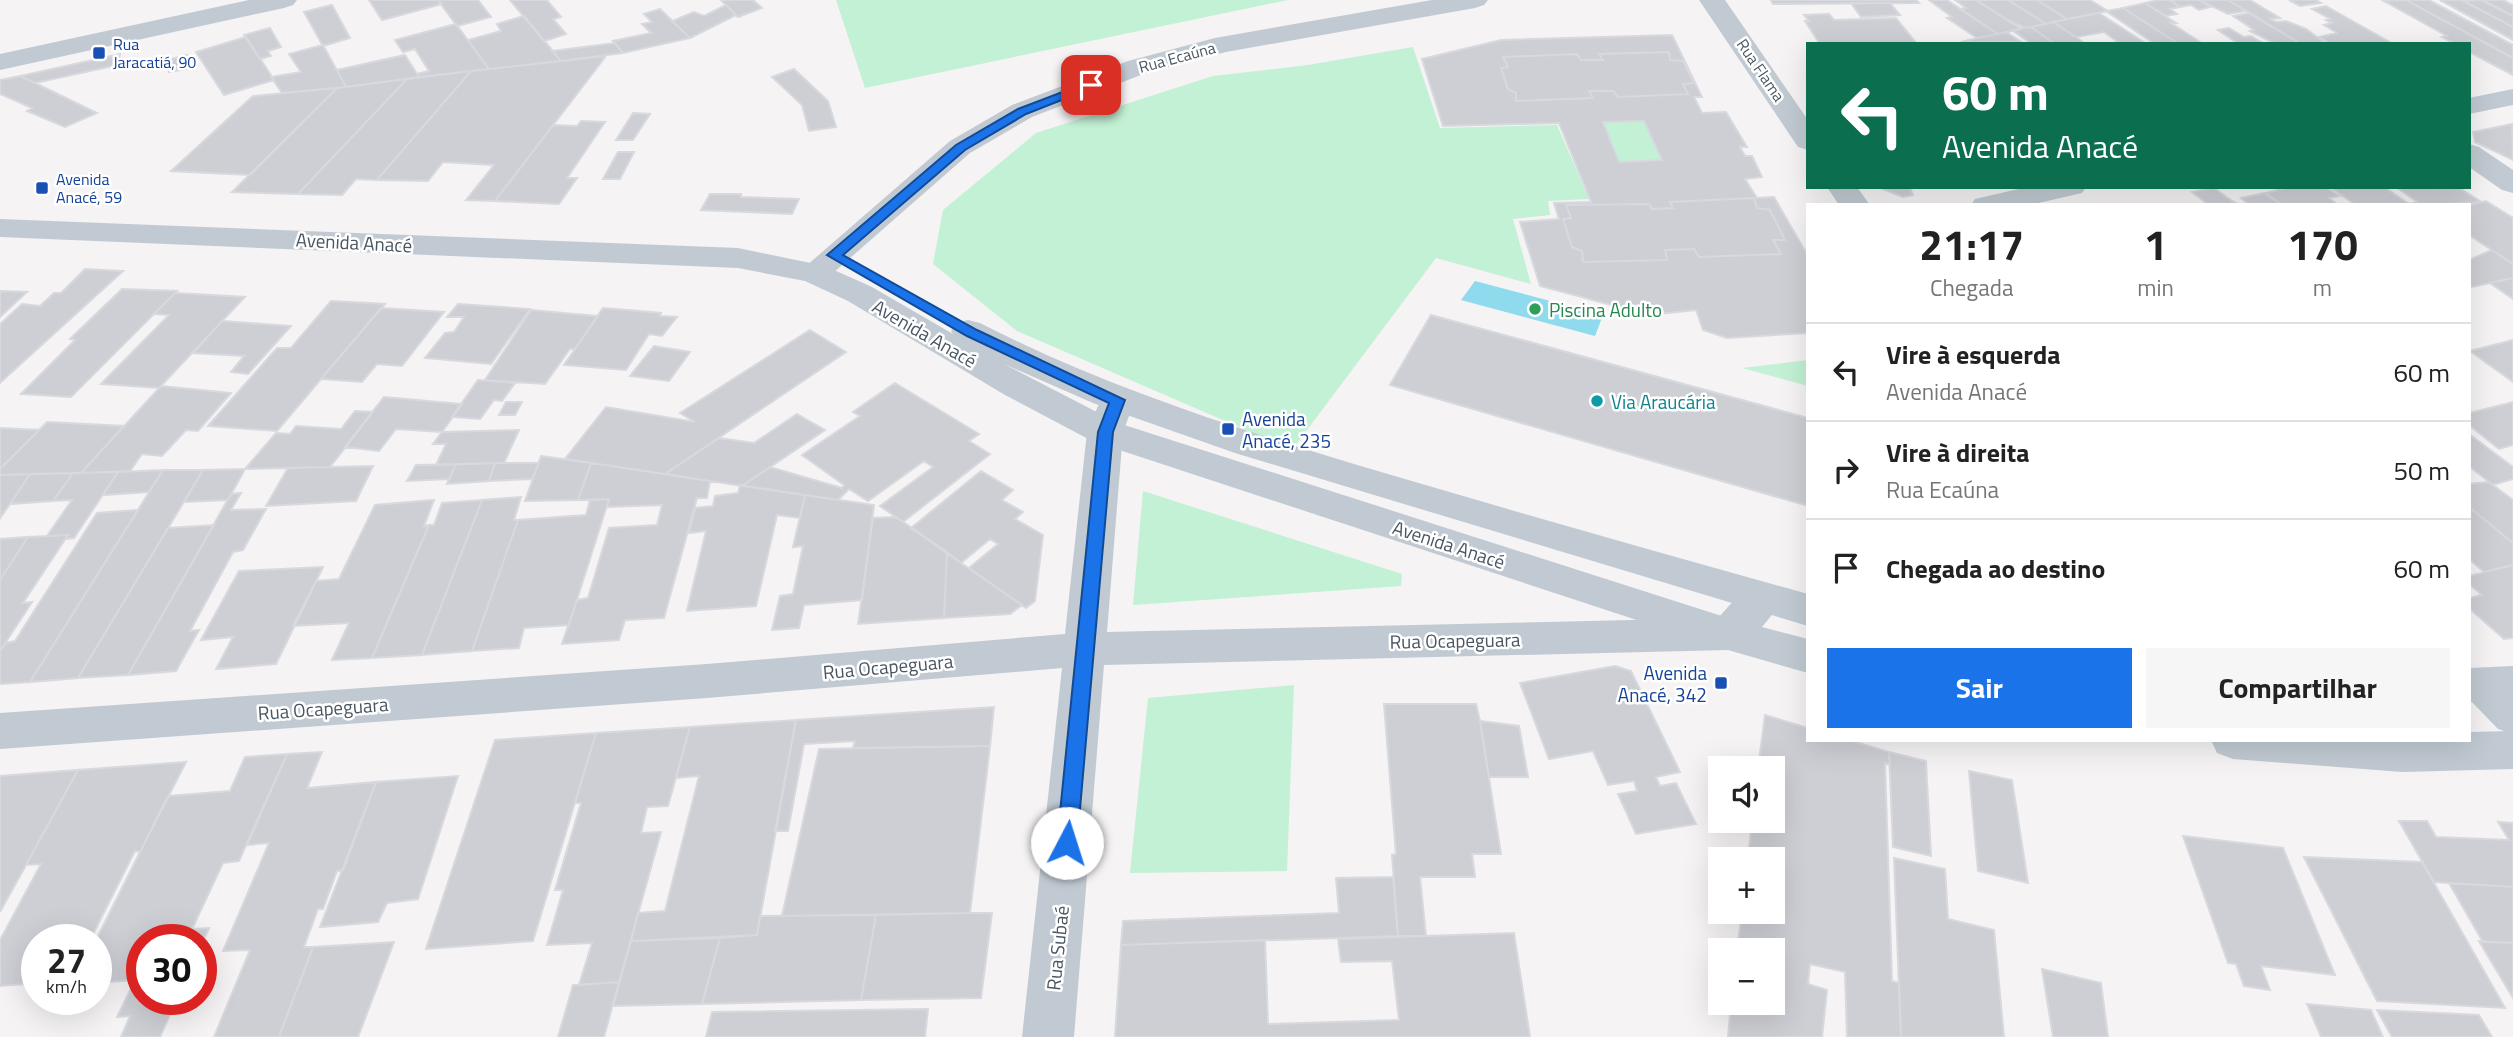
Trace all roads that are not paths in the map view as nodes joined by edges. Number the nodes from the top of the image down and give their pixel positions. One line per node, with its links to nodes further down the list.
1 (161, 0): 5 (street)
2 (284, 0): 5 (street)
3 (1475, 0): 17 (street, Rua Ecaúna)
4 (1712, 0): 9 (street, Rua Flama)
5 (165, 28): 6 (street)
6 (0, 62)
7 (2513, 97): 8 (street)
8 (2471, 106)
9 (1806, 138)
10 (2471, 154): 11 (street)
11 (2513, 184)
12 (2062, 189): 14 (street)
13 (0, 202): 16 (street, Avenida Anacé)
14 (1995, 203)
15 (0, 228): 16 (street, Avenida Anacé)
16 (652, 245): 17 (street, Avenida Anacé)
17 (824, 264): 18 (street, Avenida Anacé)
18 (1111, 416): 19 (street, Avenida Anacé); 21 (street, Avenida Anacé); 22 (street, Rua Subaé)
19 (1763, 597): 20 (street, Avenida Anacé); 21 (street)
20 (1806, 609)
21 (1728, 634): 22 (street, Rua Ocapeguara); 23 (street, Avenida Anacé)
22 (1086, 649): 26 (street, Rua Ocapeguara); 29 (street, Rua Subaé)
23 (1806, 655)
24 (2488, 684): 25 (street)
25 (2513, 716)
26 (0, 731)
27 (2259, 742): 28 (street)
28 (2513, 750)
29 (1048, 1037)

